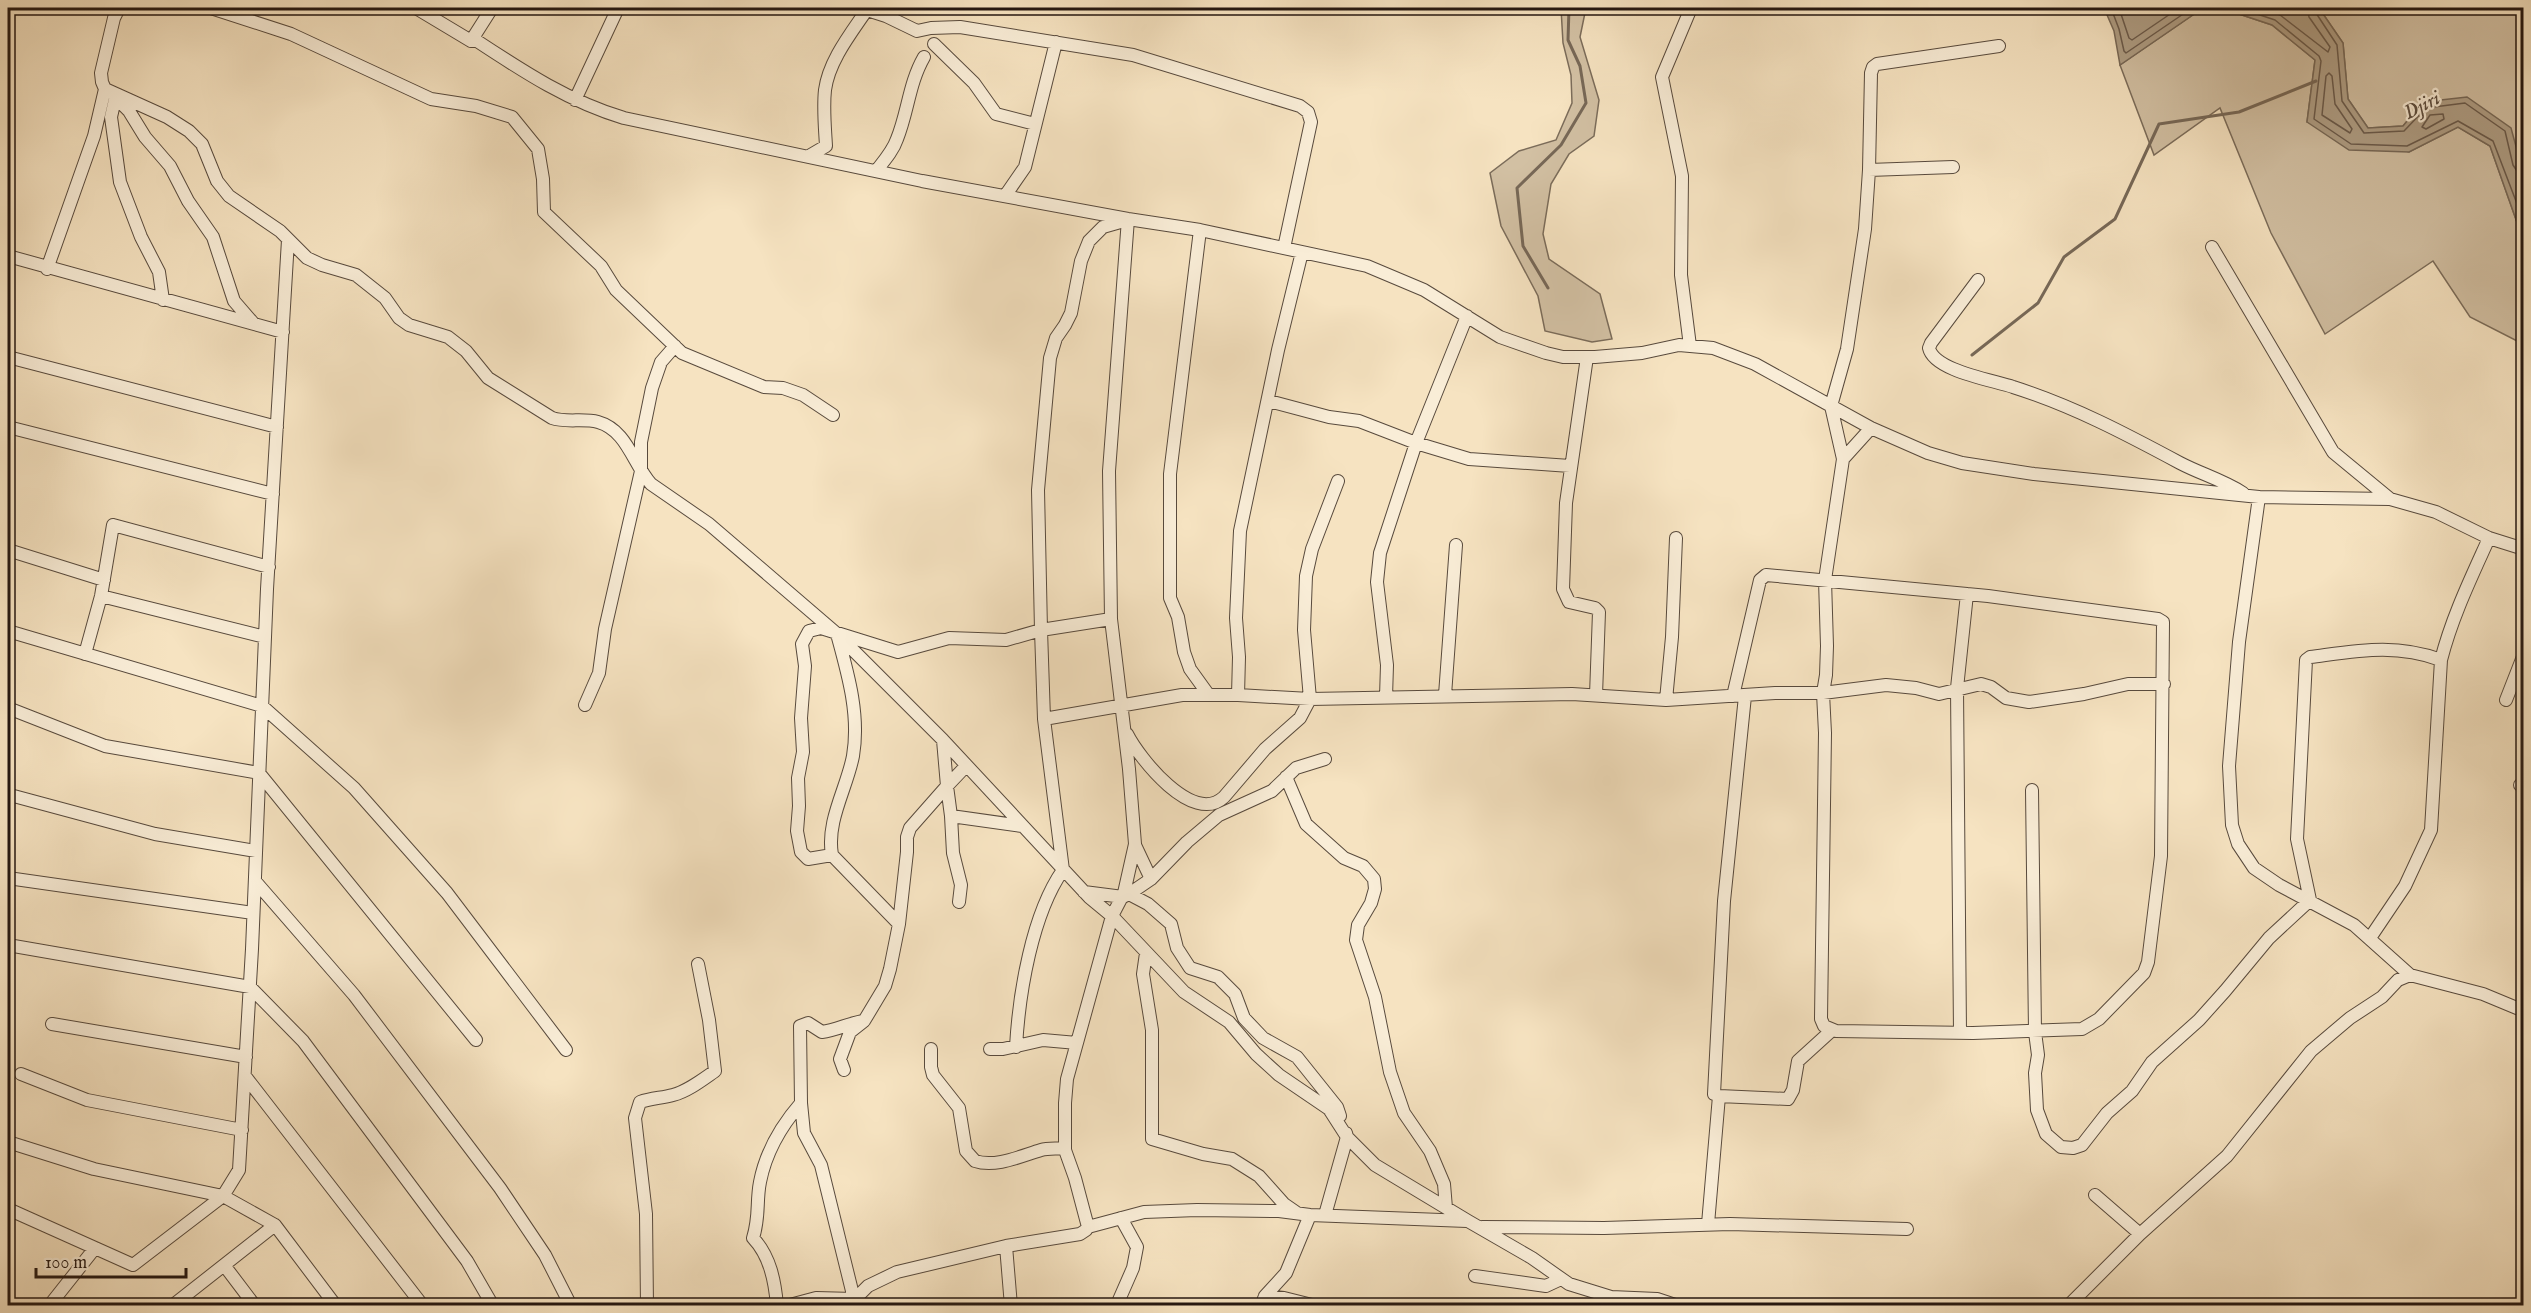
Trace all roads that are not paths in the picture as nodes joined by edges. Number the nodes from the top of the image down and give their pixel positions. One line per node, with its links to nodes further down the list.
1 (119, 8): 13 (street)
2 (211, 8): 34 (street)
3 (416, 8): 8 (street)
4 (492, 8): 8 (street)
5 (618, 8): 14 (street)
6 (865, 8): 9 (street); 16 (street)
7 (1691, 8): 35 (street)
8 (471, 41): 14 (street)
9 (1056, 42): 15 (street); 25 (street)
10 (934, 44): 15 (street)
11 (1999, 46): 18 (street)
12 (924, 57): 19 (street)
13 (112, 94): 23 (street); 28 (street); 30 (street); 32 (street)
14 (575, 100): 16 (street)
15 (1035, 124): 20 (street)
16 (809, 156): 19 (street)
17 (1953, 167): 18 (street)
18 (1869, 170): 39 (street)
19 (876, 171): 20 (street)
20 (1005, 196): 21 (street)
21 (1128, 219): 22 (street); 62 (street); 63 (street)
22 (1200, 230): 25 (street); 73 (street)
23 (288, 240): 33 (street); 47 (street)
24 (2212, 247): 51 (street)
25 (1284, 249): 26 (street)
26 (1302, 252): 31 (street); 38 (street)
27 (8, 256): 28 (street)
28 (47, 269): 30 (street)
29 (1978, 280): 50 (street)
30 (163, 300): 32 (street)
31 (1467, 316): 37 (street); 44 (street)
32 (254, 324): 33 (street)
33 (283, 332): 42 (street)
34 (675, 346): 40 (street); 47 (street)
35 (1690, 346): 37 (street); 39 (street)
36 (8, 357): 42 (street)
37 (1587, 357): 46 (street)
38 (1269, 401): 44 (street); 74 (street)
39 (1831, 406): 43 (street); 45 (street)
40 (833, 415)
41 (8, 427): 49 (street)
42 (277, 427): 49 (street)
43 (1871, 428): 45 (street); 50 (street)
44 (1416, 443): 46 (street); 78 (street)
45 (1843, 459): 59 (street)
46 (1570, 466): 76 (street)
47 (641, 471): 65 (street); 83 (street)
48 (1338, 481): 79 (street)
49 (273, 494): 57 (street)
50 (2253, 496): 51 (street); 107 (street)
51 (2390, 499): 53 (street)
52 (1676, 538): 80 (street)
53 (2489, 538): 55 (street); 69 (street)
54 (1456, 545): 75 (street)
55 (2523, 549)
56 (8, 550): 58 (street)
57 (268, 567): 58 (street); 66 (street)
58 (104, 580): 61 (street)
59 (1825, 580): 60 (street); 72 (street); 77 (street)
60 (1967, 594): 70 (street); 71 (street)
61 (101, 596): 66 (street); 67 (street)
62 (1111, 619): 63 (street); 82 (street)
63 (1041, 630): 65 (street); 86 (street)
64 (8, 631): 67 (street)
65 (837, 633): 88 (street); 100 (street); 100 (street)
66 (265, 637): 84 (street)
67 (85, 654): 84 (street)
68 (2523, 654): 81 (street)
69 (2441, 660): 107 (street); 112 (street)
70 (2164, 684): 71 (street); 122 (street)
71 (1957, 688): 72 (street); 123 (street)
72 (1823, 693): 77 (street); 121 (street)
73 (1208, 694): 74 (street); 82 (street)
74 (1238, 695): 79 (street)
75 (1445, 695): 76 (street); 78 (street)
76 (1596, 695): 80 (street)
77 (1739, 696): 80 (street); 134 (street)
78 (1386, 697): 79 (street)
79 (1310, 699): 87 (street)
80 (1666, 700)
81 (2506, 700)
82 (1121, 704): 86 (street); 87 (street)
83 (585, 705)
84 (262, 706): 91 (street); 129 (street)
85 (8, 708): 91 (street)
86 (1044, 718): 101 (street)
87 (1122, 724): 98 (street)
88 (943, 740): 90 (street); 93 (street)
89 (1325, 759): 92 (street)
90 (966, 766): 93 (street); 97 (street)
91 (259, 773): 99 (street); 124 (street)
92 (1286, 777): 103 (street); 142 (street)
93 (947, 786): 96 (street); 111 (street)
94 (2032, 790): 122 (street)
95 (10, 795): 99 (street)
96 (951, 816): 97 (street); 108 (street)
97 (1022, 826): 101 (street)
98 (1134, 844): 103 (street); 106 (street)
99 (256, 851): 104 (street)
100 (832, 855): 111 (street)
101 (1063, 870): 105 (street); 126 (street)
102 (8, 878): 109 (street)
103 (1151, 879): 106 (street)
104 (255, 881): 109 (street); 171 (street)
105 (1084, 892): 106 (street); 110 (street)
106 (1126, 896): 110 (street); 137 (street)
107 (2310, 900): 112 (street); 122 (street)
108 (959, 902)
109 (253, 913): 117 (street)
110 (1112, 916): 114 (street); 125 (street)
111 (899, 924): 119 (street)
112 (2370, 938): 116 (street)
113 (8, 945): 117 (street)
114 (1146, 952): 137 (street); 145 (street)
115 (698, 964): 172 (street)
116 (2410, 975): 118 (street); 155 (street)
117 (250, 987): 130 (street); 170 (street)
118 (2523, 1011)
119 (864, 1021): 131 (street); 135 (street)
120 (52, 1024): 130 (street)
121 (1831, 1031): 123 (street); 134 (street)
122 (2035, 1032): 123 (street)
123 (1960, 1034)
124 (476, 1040)
125 (1077, 1043): 126 (street); 139 (street)
126 (1016, 1047): 128 (street)
127 (931, 1048): 139 (street)
128 (990, 1049)
129 (566, 1050)
130 (246, 1057): 133 (street)
131 (844, 1070)
132 (21, 1074): 136 (street)
133 (245, 1076): 136 (street); 169 (street)
134 (1719, 1096): 150 (street)
135 (801, 1103): 164 (street); 173 (street)
136 (242, 1130): 141 (street)
137 (1347, 1137): 142 (street); 146 (street)
138 (8, 1142): 141 (street)
139 (1065, 1148): 144 (street)
140 (2095, 1195): 155 (street)
141 (223, 1196): 151 (street); 157 (street)
142 (1446, 1208): 148 (street)
143 (8, 1209): 157 (street)
144 (1084, 1212): 149 (street); 152 (street)
145 (1304, 1214): 146 (street); 147 (street); 162 (street)
146 (1324, 1215): 148 (street)
147 (1121, 1218): 149 (street); 177 (street)
148 (1468, 1221): 153 (street)
149 (1107, 1222): 152 (street)
150 (1708, 1224): 153 (street); 154 (street)
151 (275, 1225): 158 (street); 168 (street)
152 (1088, 1227): 156 (street)
153 (1482, 1227): 160 (street)
154 (1907, 1229)
155 (2140, 1234): 180 (street)
156 (1006, 1246): 161 (street); 176 (street)
157 (95, 1248): 165 (street)
158 (224, 1265): 166 (street); 167 (street)
159 (1475, 1276): 160 (street)
160 (1561, 1279): 163 (street)
161 (868, 1286): 164 (street); 175 (street)
162 (1263, 1301): 178 (street)
163 (1618, 1302): 179 (street)
164 (852, 1303): 174 (street)
165 (49, 1305)
166 (174, 1305)
167 (255, 1305)
168 (336, 1305)
169 (422, 1305)
170 (493, 1305)
171 (571, 1305)
172 (647, 1305)
173 (777, 1305)
174 (786, 1305)
175 (867, 1305)
176 (1011, 1305)
177 (1122, 1305)
178 (1316, 1305)
179 (1678, 1305)
180 (2068, 1305)

